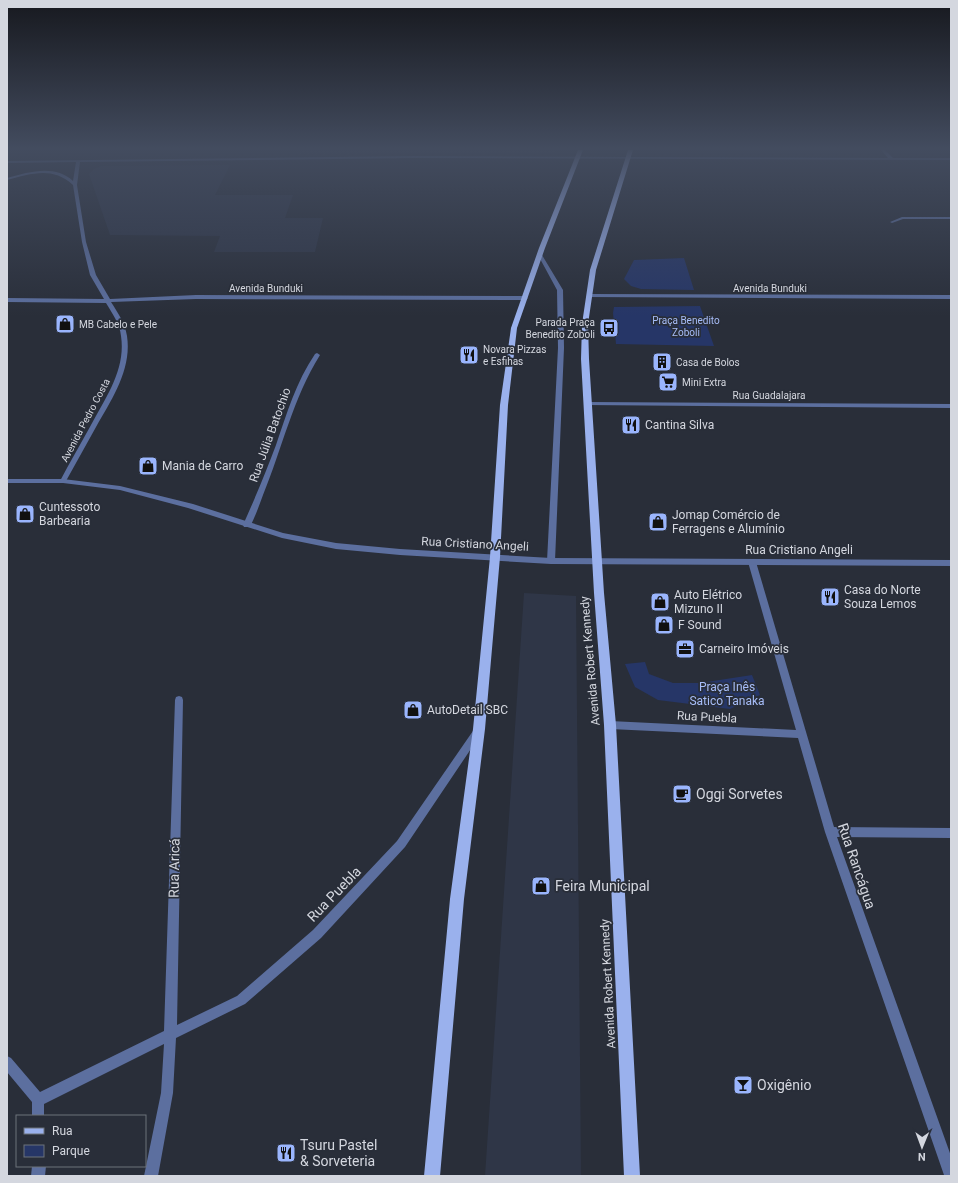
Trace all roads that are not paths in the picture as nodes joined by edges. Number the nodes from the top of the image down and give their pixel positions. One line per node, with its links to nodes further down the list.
1 (78, 205): 11 (street, Avenida Pedro Costa)
2 (559, 205): 6 (main road)
3 (613, 205): 7 (main road, Avenida Robert Kennedy)
4 (951, 218): 5 (street)
5 (892, 222)
6 (540, 255): 9 (main road); 19 (street)
7 (589, 296): 8 (street, Avenida Bunduki); 13 (main road, Avenida Robert Kennedy)
8 (951, 297)
9 (525, 298): 11 (street, Avenida Bunduki); 18 (main road)
10 (7, 300): 11 (street, Avenida Bunduki)
11 (108, 301): 16 (street, Avenida Pedro Costa)
12 (317, 355): 17 (street, Rua Júlia Batochio)
13 (587, 404): 14 (street, Rua Guadalajara); 20 (main road, Avenida Robert Kennedy)
14 (951, 406)
15 (7, 481): 16 (street, Rua Cristiano Angeli)
16 (63, 481): 17 (street, Rua Cristiano Angeli)
17 (247, 525): 18 (street, Rua Cristiano Angeli)
18 (495, 557): 19 (street, Rua Cristiano Angeli); 25 (main road)
19 (551, 561): 20 (street, Rua Cristiano Angeli)
20 (597, 561): 21 (street, Rua Cristiano Angeli); 24 (main road, Avenida Robert Kennedy)
21 (752, 562): 22 (street, Rua Cristiano Angeli); 26 (street, Rua Rancágua)
22 (951, 563)
23 (179, 700): 29 (street, Rua Aricá)
24 (610, 725): 26 (street, Rua Puebla); 36 (main road, Avenida Robert Kennedy)
25 (479, 729): 29 (street, Rua Puebla); 35 (main road)
26 (802, 734): 27 (street, Rua Rancágua)
27 (830, 832): 28 (street); 33 (street, Rua Rancágua)
28 (951, 833)
29 (170, 1035): 31 (street); 34 (street, Rua Aricá)
30 (7, 1062): 31 (street)
31 (38, 1100): 32 (street)
32 (38, 1115)
33 (951, 1175)
34 (150, 1176)
35 (432, 1176)
36 (632, 1176)

